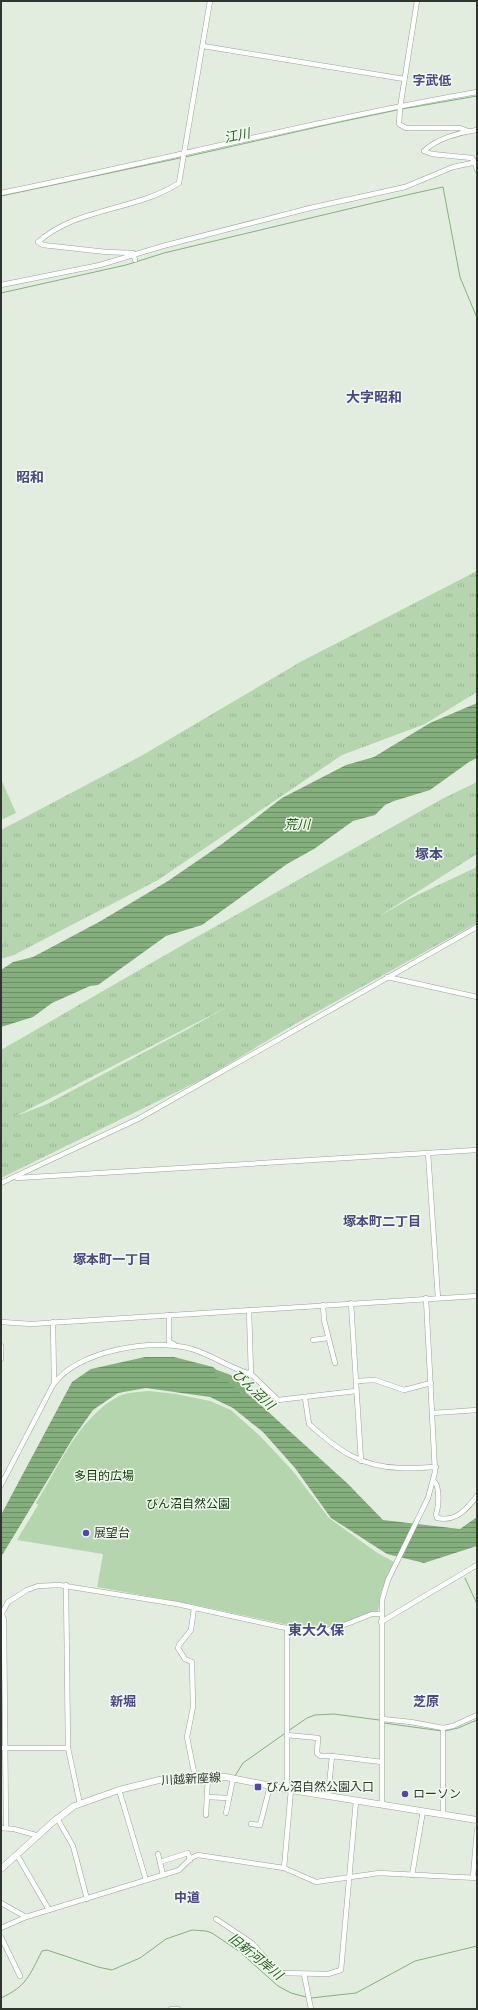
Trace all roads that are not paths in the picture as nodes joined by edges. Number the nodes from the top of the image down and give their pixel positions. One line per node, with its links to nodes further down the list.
1 (210, 1): 3 (street)
2 (417, 1): 4 (street)
3 (203, 46): 4 (street); 9 (street)
4 (404, 79): 6 (street)
5 (477, 92): 6 (street)
6 (400, 107): 8 (street); 9 (street)
7 (477, 130): 8 (street)
8 (468, 131): 10 (street)
9 (185, 154): 12 (street); 13 (street)
10 (476, 163): 11 (street); 13 (street)
11 (477, 170)
12 (1, 193)
13 (134, 258): 14 (street)
14 (1, 285)
15 (477, 927): 16 (street)
16 (387, 976): 17 (street); 20 (street)
17 (477, 997)
18 (477, 1150): 19 (street)
19 (428, 1153): 20 (street); 24 (street)
20 (13, 1178): 21 (street)
21 (1, 1183)
22 (477, 1296): 24 (street)
23 (426, 1298): 24 (street); 25 (street); 39 (street)
24 (438, 1298)
25 (351, 1303): 26 (street); 38 (street)
26 (323, 1305): 27 (street); 31 (street)
27 (249, 1310): 28 (street); 37 (street)
28 (169, 1315): 30 (street); 34 (street)
29 (1, 1322): 30 (street)
30 (53, 1322): 40 (street)
31 (328, 1338): 32 (street); 36 (street)
32 (313, 1340)
33 (1, 1346): 35 (street)
34 (177, 1346): 37 (street); 40 (street)
35 (1, 1359)
36 (335, 1364)
37 (252, 1374): 42 (street)
38 (356, 1381): 39 (street); 41 (street)
39 (431, 1382): 44 (street)
40 (54, 1383): 48 (street)
41 (356, 1392): 42 (street); 45 (street)
42 (305, 1398): 45 (street)
43 (477, 1410): 44 (street)
44 (433, 1413): 46 (street)
45 (361, 1461): 46 (street)
46 (436, 1467): 47 (street)
47 (434, 1481): 49 (street); 54 (street)
48 (1, 1485)
49 (477, 1496)
50 (477, 1565): 55 (street)
51 (66, 1586): 52 (street); 53 (street); 62 (street)
52 (194, 1608): 56 (street); 67 (street)
53 (2, 1614): 61 (street)
54 (381, 1614): 55 (street); 56 (street)
55 (381, 1622): 58 (street)
56 (287, 1629): 60 (street)
57 (477, 1715): 59 (street)
58 (382, 1719): 59 (street); 65 (street)
59 (443, 1728): 81 (street)
60 (287, 1735): 63 (street); 71 (street)
61 (3, 1748): 62 (street); 64 (street)
62 (68, 1748): 76 (street)
63 (332, 1756): 65 (street); 72 (street)
64 (3, 1759): 85 (street)
65 (382, 1762): 77 (street)
66 (208, 1776): 67 (main road, 川越新座線); 68 (main road, 川越新座線); 73 (street)
67 (195, 1777): 70 (main road, 川越新座線)
68 (233, 1779): 69 (main road, 川越新座線); 74 (street)
69 (270, 1786): 71 (main road, 川越新座線); 84 (street)
70 (119, 1790): 76 (main road, 川越新座線); 98 (street)
71 (289, 1790): 72 (main road, 川越新座線); 92 (street)
72 (328, 1796): 75 (main road, 川越新座線)
73 (207, 1797): 74 (street); 80 (street)
74 (229, 1798): 79 (street)
75 (356, 1801): 77 (main road, 川越新座線); 97 (street)
76 (80, 1804): 82 (main road, 川越新座線)
77 (382, 1805): 78 (main road, 川越新座線)
78 (423, 1811): 81 (main road, 川越新座線); 95 (street)
79 (226, 1813)
80 (206, 1814)
81 (443, 1814): 83 (main road, 川越新座線)
82 (57, 1818): 87 (main road, 川越新座線); 99 (street)
83 (477, 1820)
84 (251, 1824)
85 (4, 1828): 87 (street)
86 (477, 1830): 96 (street)
87 (39, 1836): 89 (main road, 川越新座線)
88 (158, 1854): 91 (street)
89 (17, 1855): 93 (main road, 川越新座線); 101 (street)
90 (190, 1860): 91 (street); 92 (street); 94 (street)
91 (160, 1862): 94 (street)
92 (284, 1868): 97 (street)
93 (1, 1869)
94 (163, 1875): 98 (street)
95 (412, 1875): 96 (street); 97 (street)
96 (475, 1877)
97 (348, 1878): 108 (street)
98 (146, 1880): 99 (street)
99 (87, 1899): 101 (street)
100 (1, 1902): 102 (street)
101 (50, 1910): 102 (street)
102 (26, 1917): 104 (street)
103 (216, 1919): 108 (street)
104 (1, 1928)
105 (1, 1937): 106 (street)
106 (6, 1947): 107 (street); 109 (street)
107 (1, 1951)
108 (304, 1974): 112 (street)
109 (20, 1976)
110 (171, 2009): 111 (street)
111 (178, 2009)
112 (311, 2009)

